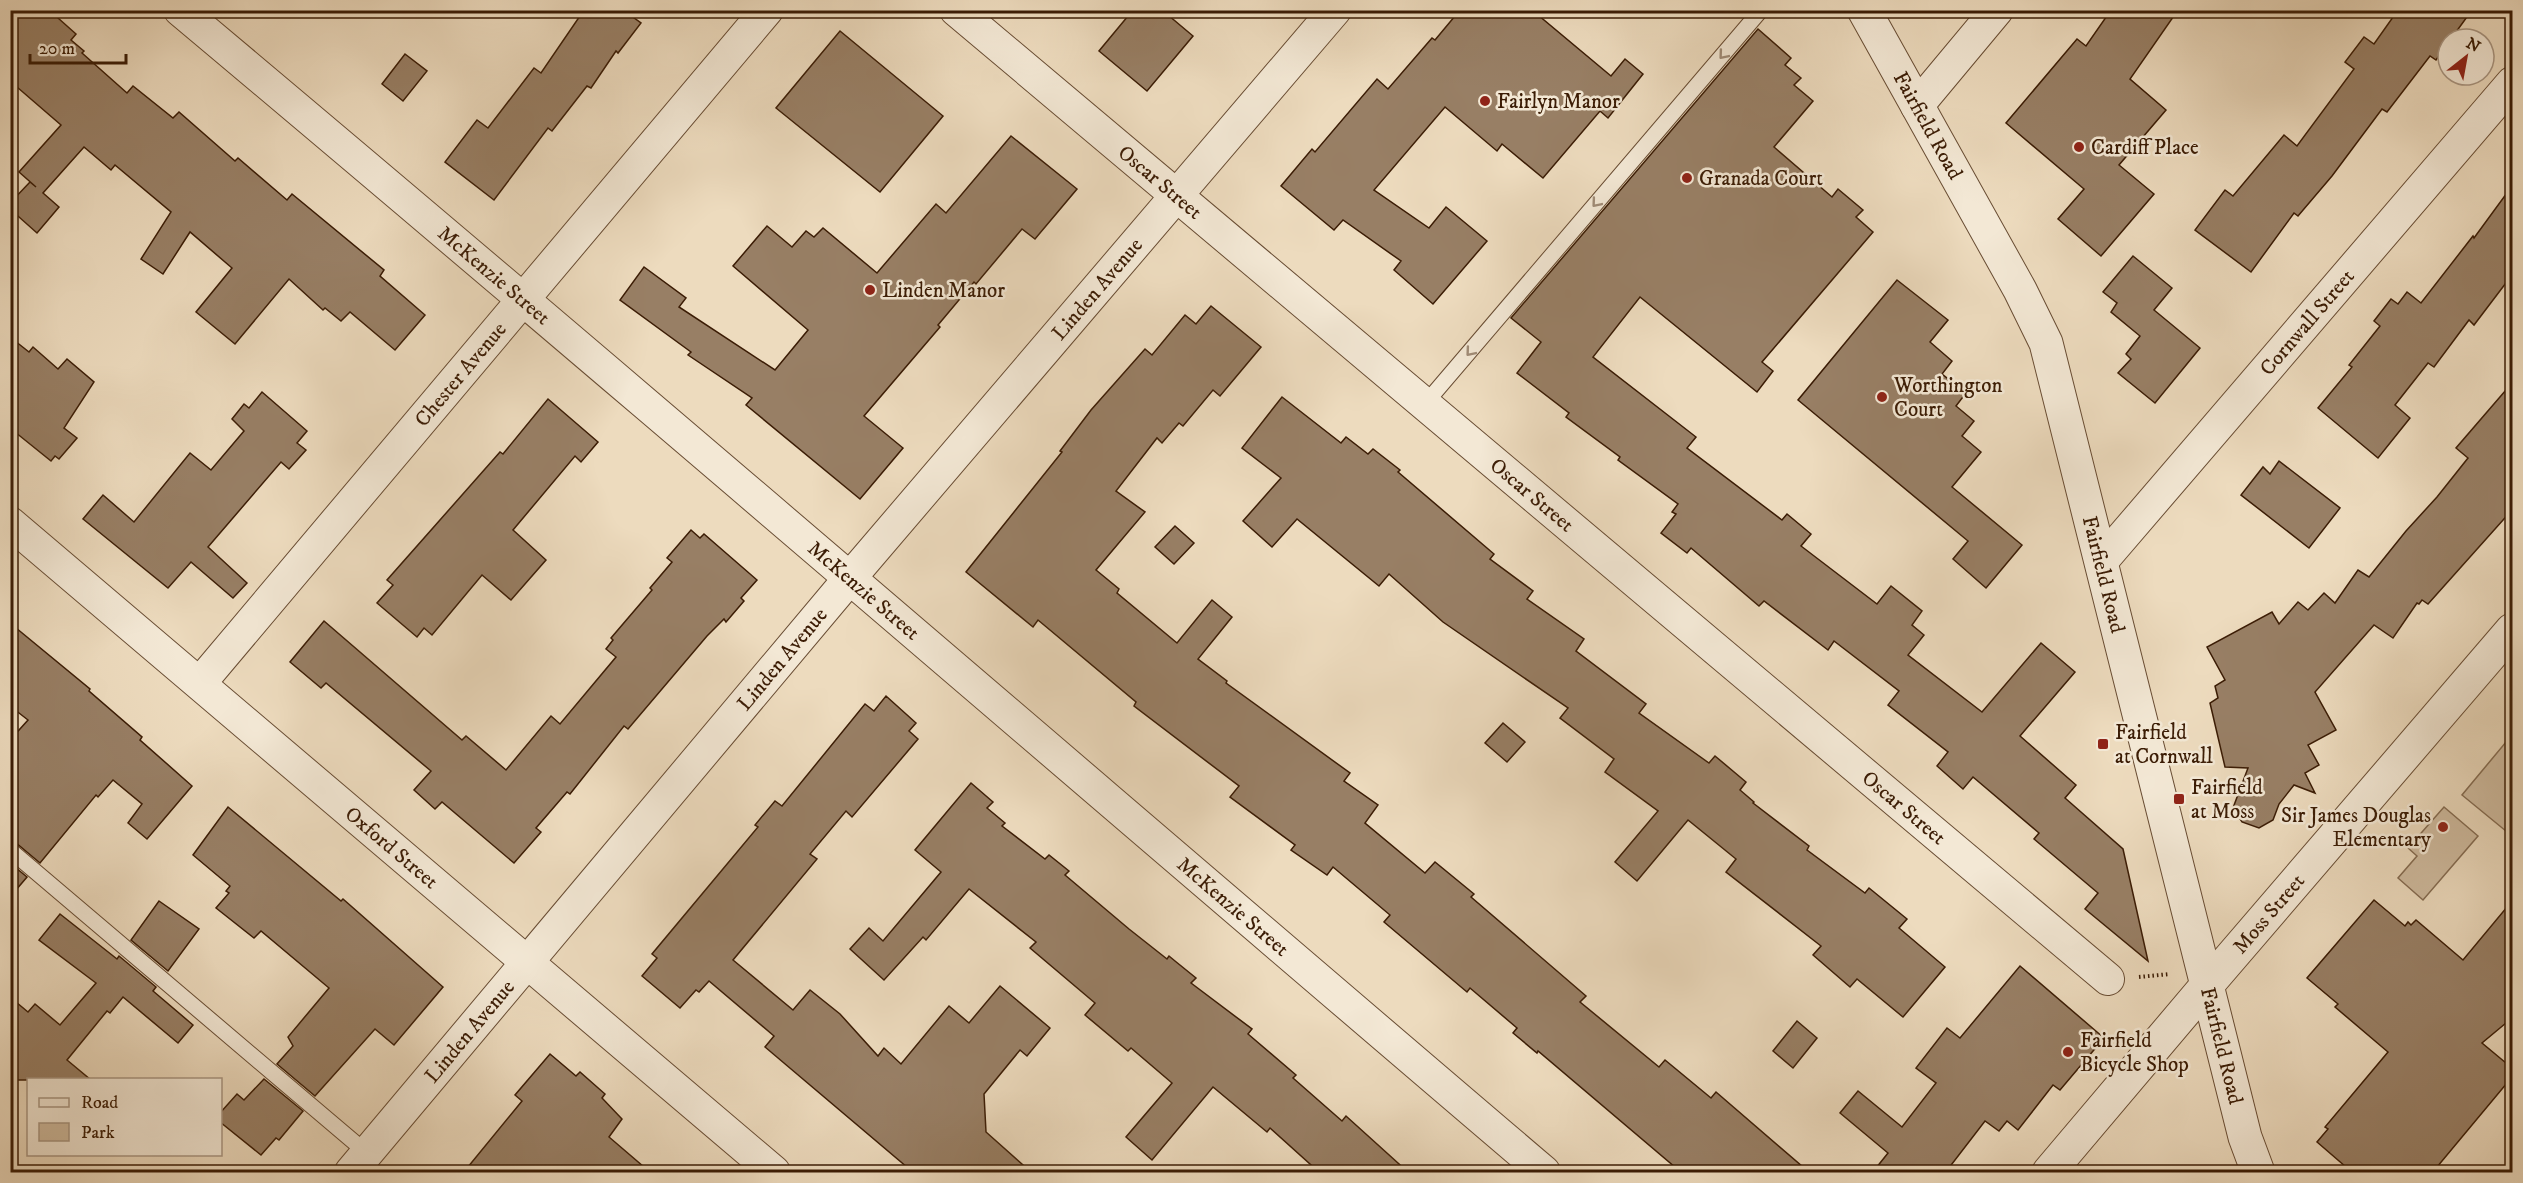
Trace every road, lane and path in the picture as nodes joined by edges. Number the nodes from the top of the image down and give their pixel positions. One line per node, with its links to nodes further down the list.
1 (180, 10): 11 (street, McKenzie Street)
2 (767, 10): 11 (street, Chester Avenue)
3 (956, 10): 10 (street, Oscar Street)
4 (1335, 10): 10 (street, Linden Avenue)
5 (1761, 10): 12 (lane, one-way to 12)
6 (1864, 10): 9 (street, Fairfield Road)
7 (1997, 10): 9 (street)
8 (2512, 83): 14 (street, Cornwall Street)
9 (1917, 106): 14 (street, Fairfield Road)
10 (1177, 195): 12 (street, Oscar Street); 15 (street, Linden Avenue)
11 (524, 299): 15 (street, McKenzie Street); 17 (street, Chester Avenue)
12 (1424, 405): 21 (street, Oscar Street)
13 (10, 523): 17 (street, Oxford Street)
14 (2101, 562): 20 (street, Fairfield Road)
15 (849, 579): 19 (street, Linden Avenue); 24 (street, McKenzie Street)
16 (2512, 630): 20 (street, Moss Street)
17 (200, 683): 19 (street, Oxford Street)
18 (10, 850): 22 (lane)
19 (528, 963): 22 (street, Linden Avenue); 23 (street, Oxford Street)
20 (2206, 977): 21 (path); 25 (street, Moss Street); 26 (street, Fairfield Road)
21 (2108, 979)
22 (359, 1163)
23 (774, 1173)
24 (1544, 1173)
25 (2049, 1173)
26 (2258, 1173)

